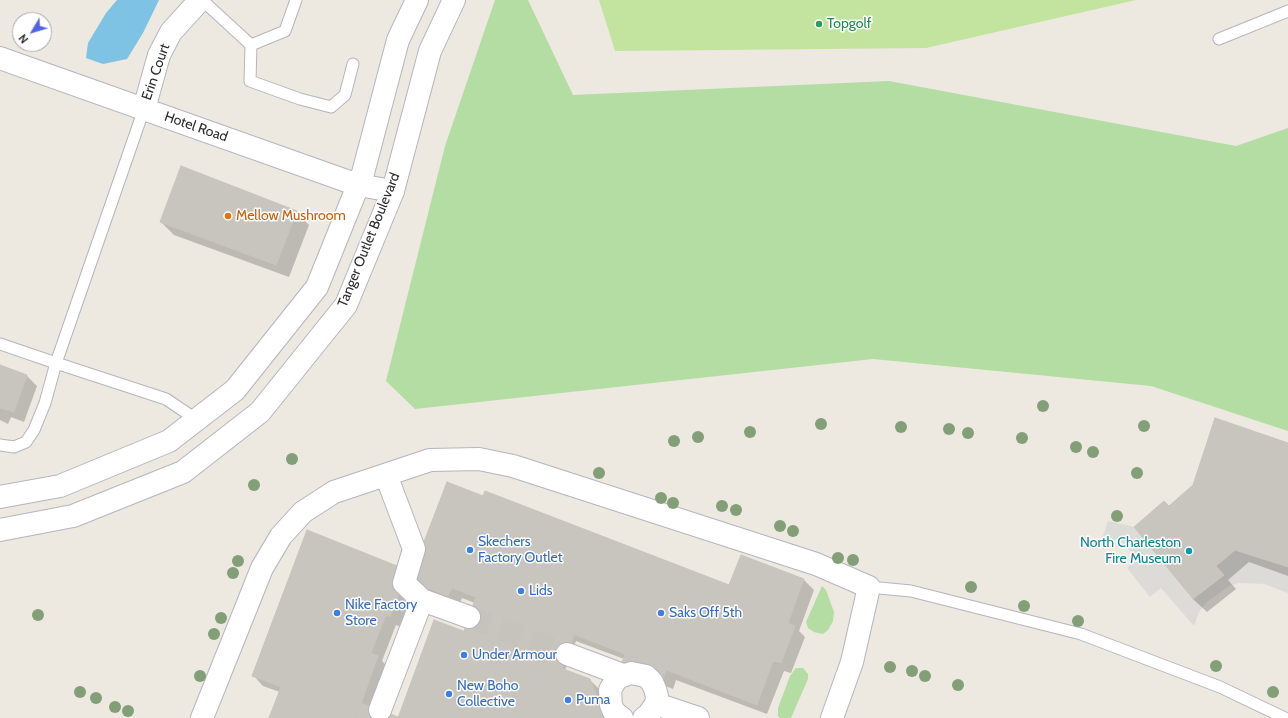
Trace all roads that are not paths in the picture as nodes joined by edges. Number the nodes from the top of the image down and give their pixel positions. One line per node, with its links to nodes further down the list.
1 (201, 0): 7 (lane); 10 (street, Erin Court)
2 (296, 0): 7 (lane)
3 (417, 0): 11 (street)
4 (454, 0): 12 (street, Tanger Outlet Boulevard)
5 (1288, 11): 6 (lane)
6 (1219, 39)
7 (252, 45): 9 (lane)
8 (0, 58): 10 (street, Hotel Road)
9 (353, 64)
10 (144, 109): 11 (street, Hotel Road); 14 (lane)
11 (358, 184): 12 (street, Hotel Road); 15 (street)
12 (392, 191): 19 (street, Tanger Outlet Boulevard)
13 (0, 344): 14 (lane)
14 (56, 363): 15 (lane); 16 (lane)
15 (197, 420): 18 (street)
16 (0, 445)
17 (386, 475): 20 (street); 21 (street); 27 (street)
18 (0, 497)
19 (0, 530)
20 (869, 587): 30 (street); 31 (lane)
21 (422, 600): 22 (street); 25 (street)
22 (469, 617)
23 (567, 654): 24 (street)
24 (624, 675): 26 (street); 28 (street)
25 (380, 710)
26 (650, 711): 29 (street)
27 (202, 718)
28 (622, 718)
29 (698, 718)
30 (832, 718)
31 (1285, 718)

